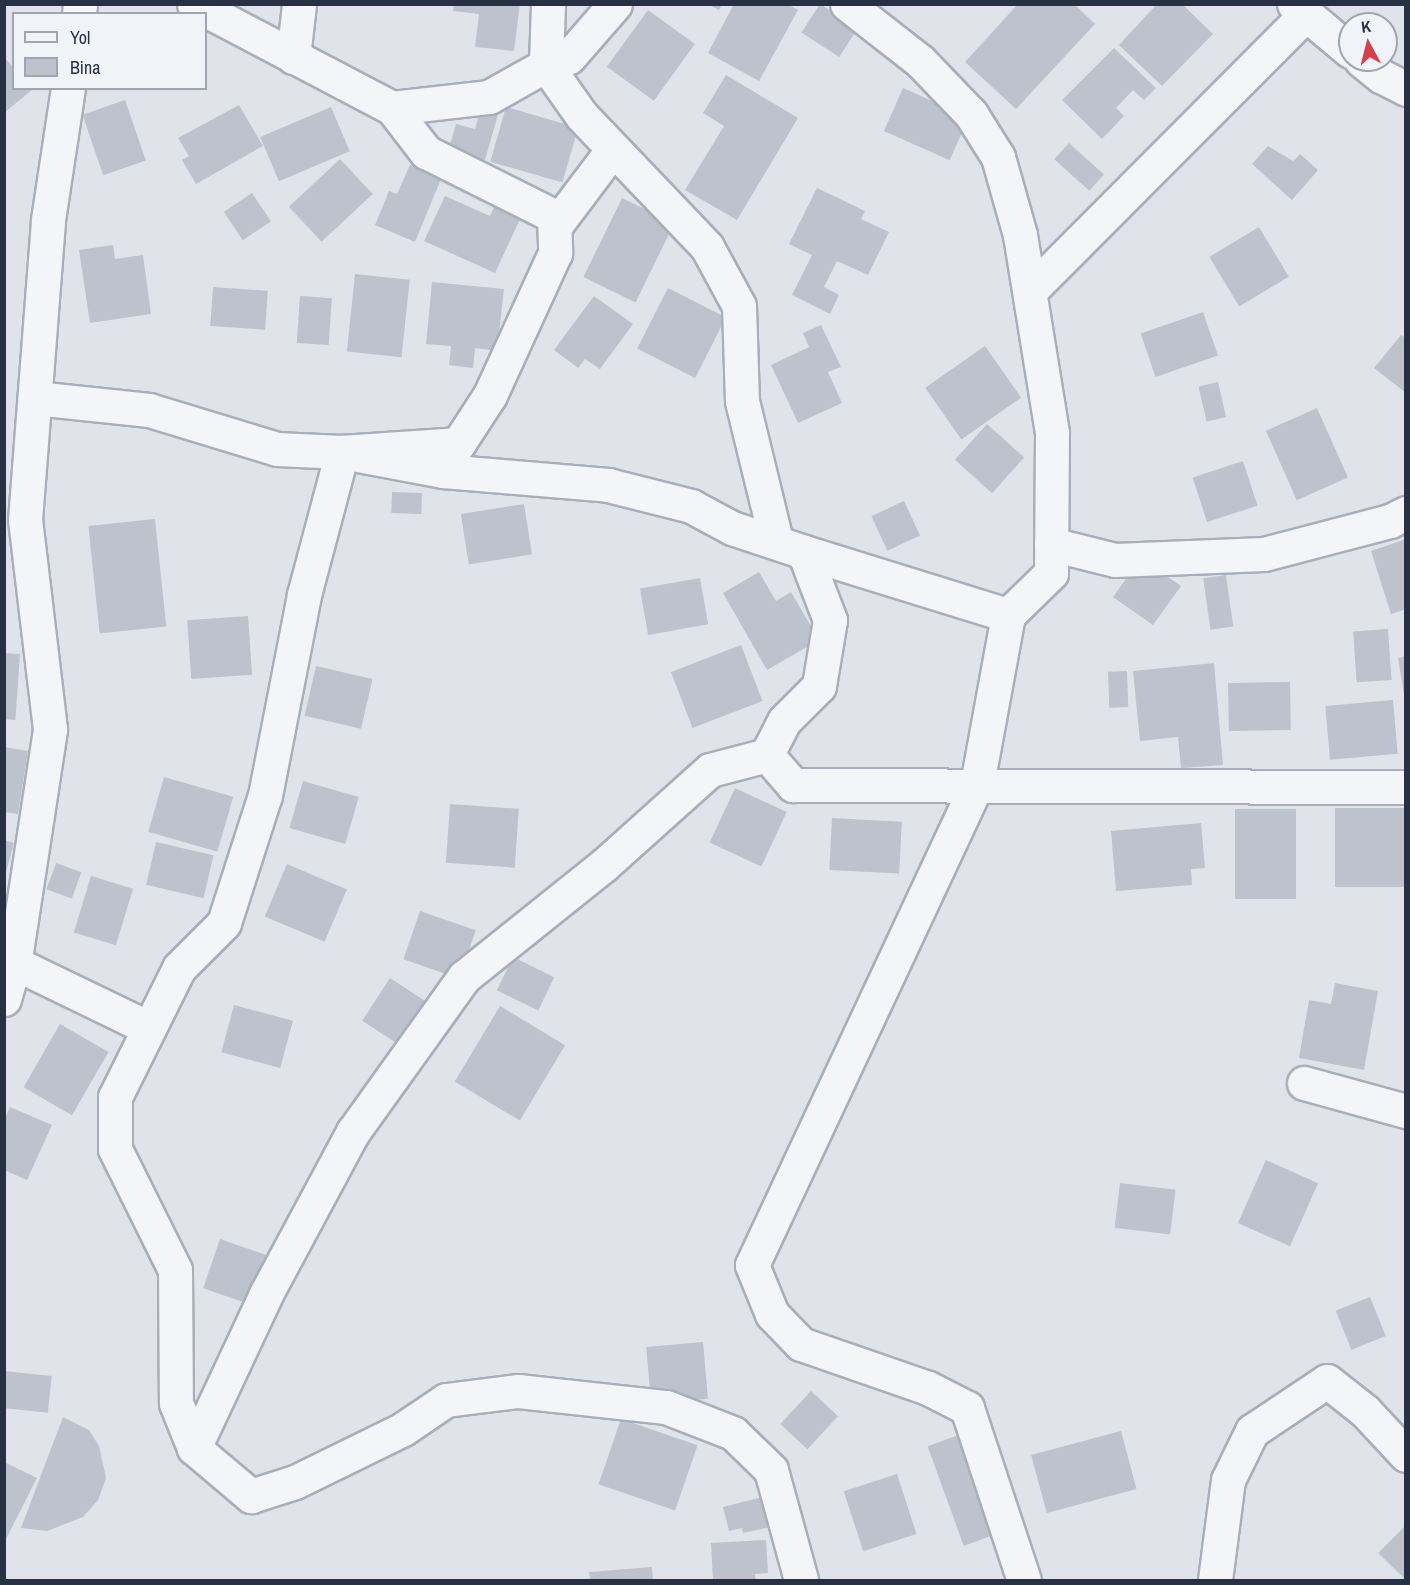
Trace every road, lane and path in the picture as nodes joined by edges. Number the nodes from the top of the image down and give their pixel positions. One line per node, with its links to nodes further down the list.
1 (194, 4): 8 (street)
2 (299, 4): 8 (street)
3 (548, 4): 9 (street)
4 (615, 4): 9 (street)
5 (847, 4): 16 (street)
6 (1300, 9): 7 (street); 16 (street)
7 (1338, 41)
8 (293, 57): 13 (street)
9 (546, 65): 13 (street); 14 (street)
10 (1376, 72): 11 (street)
11 (1406, 88)
12 (68, 90): 17 (street)
13 (392, 108): 15 (street)
14 (613, 149): 15 (street); 22 (street)
15 (555, 226): 18 (street)
16 (1030, 291): 21 (street)
17 (35, 398): 18 (street); 20 (street)
18 (342, 452): 22 (street); 29 (street)
19 (1406, 513): 21 (street)
20 (15, 524): 27 (street)
21 (1051, 544): 23 (street)
22 (790, 547): 23 (street); 24 (street)
23 (1008, 615): 25 (street)
24 (767, 755): 25 (street); 32 (street)
25 (977, 784): 26 (street); 35 (street)
26 (1406, 787)
27 (9, 962): 28 (street); 29 (street)
28 (4, 999)
29 (149, 1028): 32 (street)
30 (1304, 1083): 31 (street)
31 (1406, 1111)
32 (194, 1448): 34 (street)
33 (1406, 1455): 36 (street)
34 (801, 1581)
35 (1024, 1581)
36 (1215, 1581)

